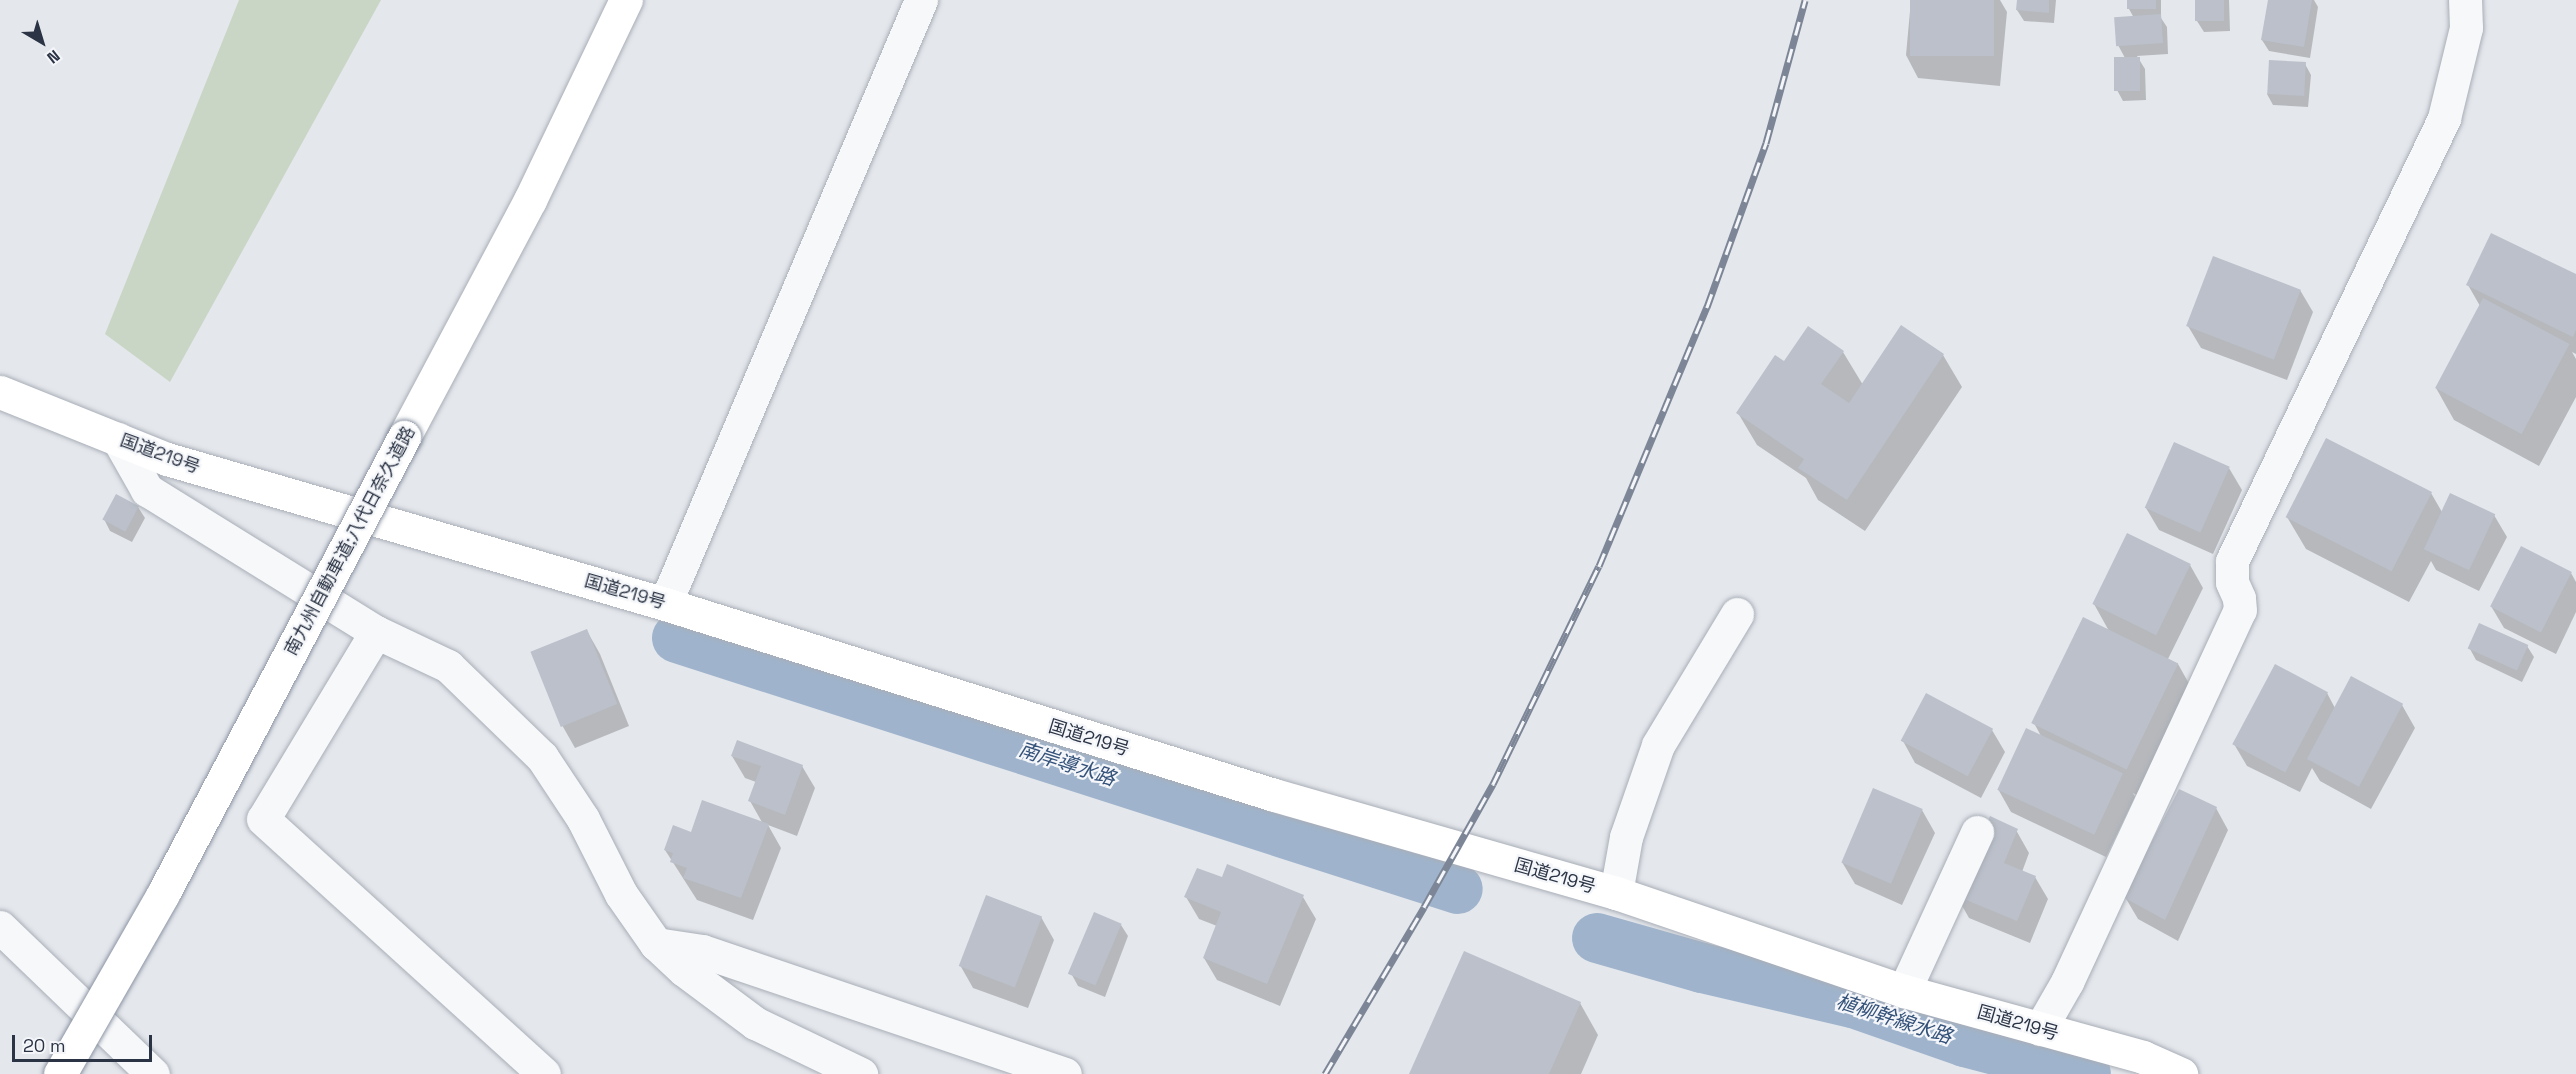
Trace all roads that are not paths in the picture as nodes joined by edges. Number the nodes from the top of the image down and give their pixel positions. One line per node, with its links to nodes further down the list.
1 (626, 0): 15 (highway, 南九州自動車道;八代日奈久道路, bridge)
2 (921, 0): 6 (street)
3 (2465, 0): 14 (street)
4 (0, 392): 5 (highway, 国道219号)
5 (118, 439): 6 (highway, 国道219号); 8 (street)
6 (665, 604): 10 (highway, 国道219号)
7 (1737, 614): 10 (street)
8 (376, 632): 12 (street); 17 (street)
9 (1977, 832): 13 (street)
10 (1616, 893): 13 (highway, 国道219号)
11 (0, 927): 16 (street)
12 (656, 944): 18 (street); 19 (street)
13 (1904, 991): 14 (highway, 国道219号)
14 (2040, 1029): 20 (highway, 国道219号)
15 (60, 1074)
16 (153, 1074)
17 (544, 1074)
18 (861, 1074)
19 (1065, 1074)
20 (2181, 1074)

